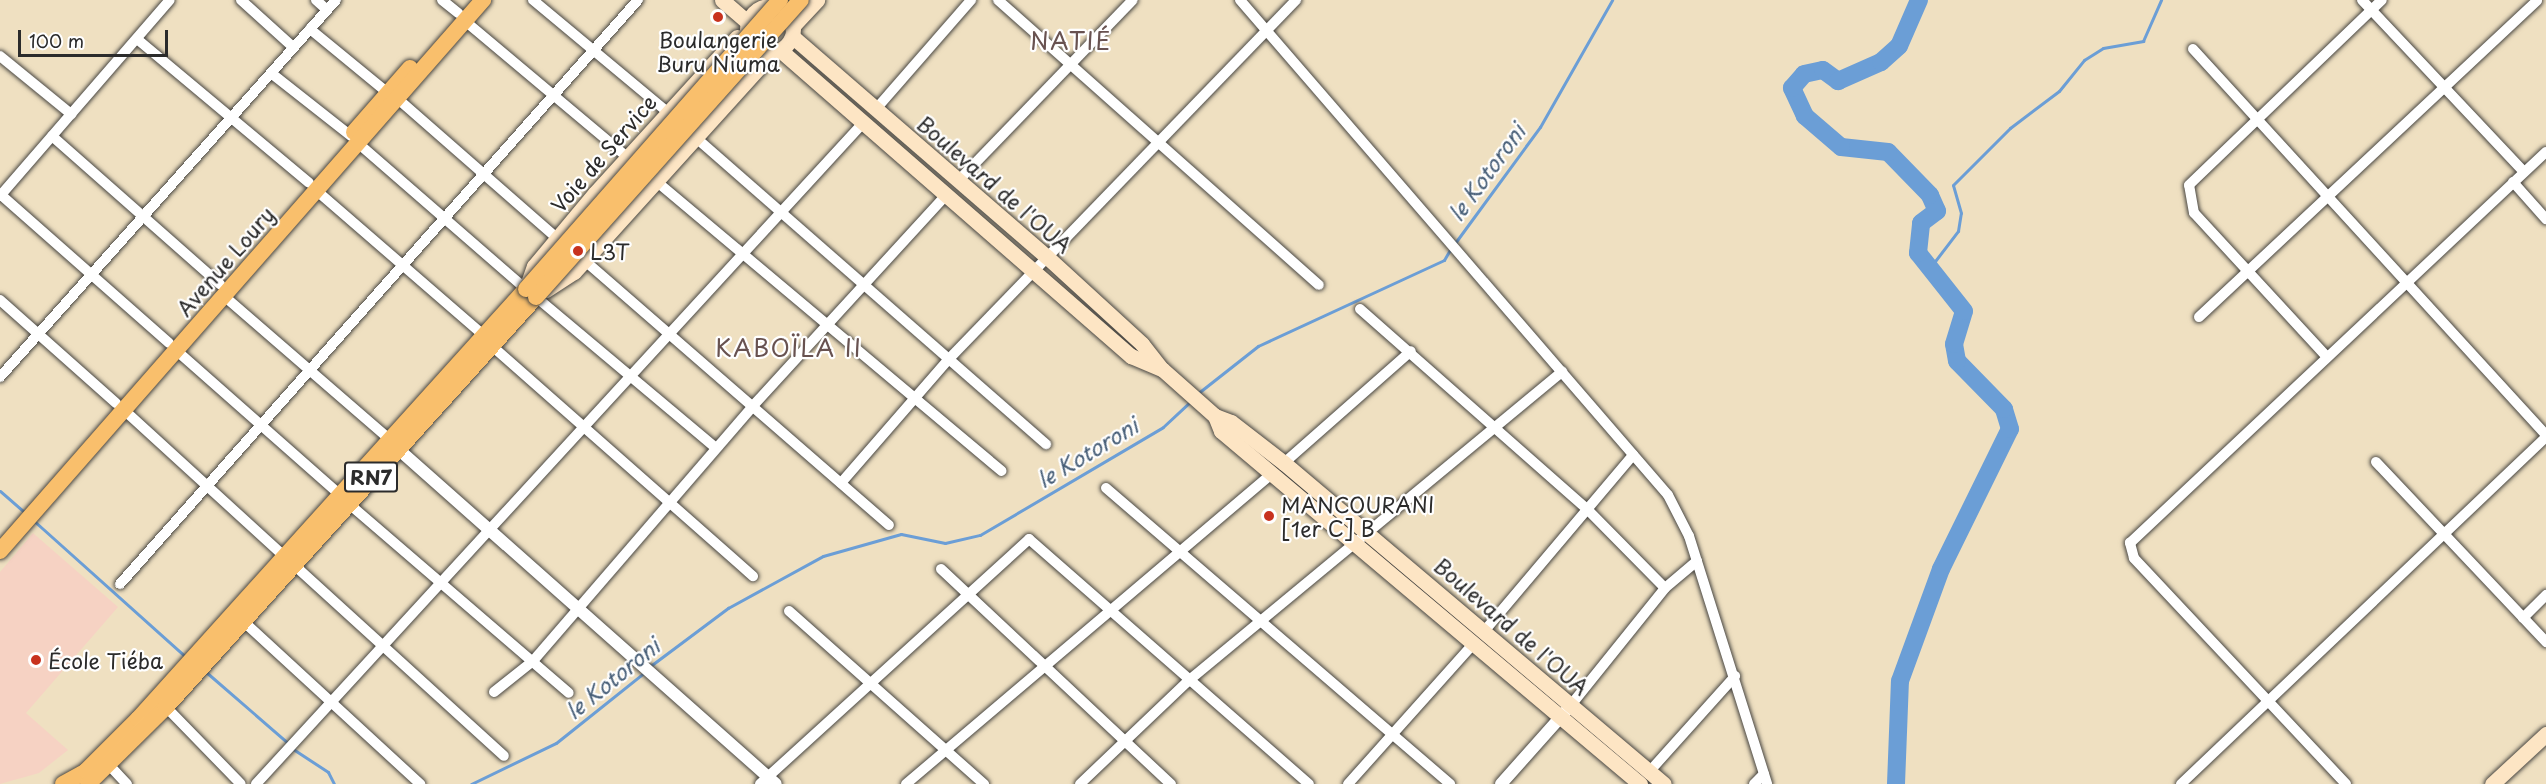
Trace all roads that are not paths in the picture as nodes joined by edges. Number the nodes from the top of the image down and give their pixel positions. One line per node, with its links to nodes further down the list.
1 (170, 0): 31 (street)
2 (241, 0): 32 (street)
3 (316, 0): 23 (street)
4 (336, 0): 23 (street)
5 (442, 0): 26 (street)
6 (470, 0): 26 (main road, Avenue Loury)
7 (483, 0): 26 (main road, Avenue Loury)
8 (533, 0): 35 (street)
9 (638, 0): 35 (street)
10 (722, 0): 27 (main road)
11 (780, 0): 79 (main road, RN7, bridge)
12 (801, 0): 79 (main road, RN7, bridge)
13 (817, 0): 30 (main road)
14 (971, 0): 42 (street)
15 (998, 0): 37 (street)
16 (1133, 0): 37 (street)
17 (1240, 0): 29 (street)
18 (1296, 0): 29 (street)
19 (2362, 0): 24 (street)
20 (2382, 0): 24 (street)
21 (2536, 1): 25 (street); 39 (street)
22 (760, 4): 27 (main road); 30 (main road)
23 (327, 10): 28 (street)
24 (2372, 10): 39 (street); 46 (street)
25 (2546, 11)
26 (462, 17): 40 (main road, Avenue Loury); 41 (street)
27 (748, 24): 34 (main road); 43 (main road, Voie de Service)
28 (310, 28): 32 (street); 40 (street)
29 (1265, 29): 51 (street); 92 (street)
30 (793, 32): 34 (main road); 42 (main road, Boulevard de l'OUA)
31 (137, 39): 44 (street); 45 (street)
32 (293, 47): 38 (street)
33 (2193, 49): 46 (street)
34 (777, 51): 47 (main road); 49 (main road)
35 (593, 52): 41 (street); 43 (street)
36 (0, 56): 44 (street)
37 (1069, 64): 51 (street); 56 (street)
38 (270, 73): 45 (street); 50 (street)
39 (2445, 90): 54 (street); 62 (street)
40 (393, 96): 50 (main road, Avenue Loury); 55 (street)
41 (555, 98): 53 (street); 55 (street)
42 (876, 109): 56 (main road, Boulevard de l'OUA)
43 (666, 111): 53 (main road, Voie de Service)
44 (71, 114): 48 (street)
45 (231, 117): 59 (street); 64 (street)
46 (2255, 119): 62 (street); 73 (street)
47 (863, 123): 60 (main road); 63 (street)
48 (52, 136): 61 (street); 64 (street)
49 (694, 136): 57 (main road); 63 (street)
50 (355, 140): 59 (main road, Avenue Loury); 66 (street)
51 (1155, 142): 69 (street); 77 (street)
52 (2546, 152): 54 (street)
53 (627, 157): 67 (main road, Voie de Service)
54 (2524, 172): 58 (street)
55 (485, 175): 66 (street); 67 (street)
56 (959, 180): 69 (main road, Boulevard de l'OUA)
57 (656, 181): 68 (street); 70 (main road)
58 (2513, 182): 65 (street); 75 (street)
59 (313, 187): 71 (street); 78 (main road, Avenue Loury)
60 (947, 194): 72 (main road); 76 (street)
61 (0, 195): 74 (street)
62 (2331, 200): 73 (street); 75 (street)
63 (778, 210): 68 (street); 76 (street)
64 (142, 216): 74 (street); 78 (street)
65 (2546, 219)
66 (443, 221): 71 (street); 79 (street)
67 (557, 238): 79 (main road, Voie de Service)
68 (743, 250): 83 (street); 84 (street)
69 (1046, 256): 72 (street); 91 (main road, Boulevard de l'OUA)
70 (584, 260): 79 (main road); 84 (street)
71 (402, 268): 86 (street); 93 (street)
72 (1035, 268): 90 (street); 91 (main road)
73 (2250, 273): 82 (street); 89 (street)
74 (91, 274): 85 (street); 87 (street)
75 (2406, 279): 89 (street); 102 (street)
76 (863, 285): 83 (street); 90 (street)
77 (1319, 285)
78 (222, 290): 87 (main road, Avenue Loury); 93 (street)
79 (531, 293): 86 (main road, RN7); 94 (street)
80 (0, 300): 85 (street)
81 (1360, 309): 88 (street)
82 (2199, 317)
83 (827, 323): 96 (street); 98 (street)
84 (669, 332): 94 (street); 98 (street)
85 (37, 334): 95 (street); 97 (street)
86 (488, 340): 100 (street); 103 (main road, RN7)
87 (173, 347): 97 (main road, Avenue Loury); 99 (street)
88 (1411, 351): 101 (street); 108 (street)
89 (2327, 357): 153 (street)
90 (948, 360): 96 (street); 104 (street)
91 (1162, 369): 108 (main road, Boulevard de l'OUA)
92 (1562, 372): 101 (street); 106 (street)
93 (310, 373): 99 (street); 103 (street)
94 (630, 376): 100 (street); 105 (street)
95 (0, 377)
96 (913, 399): 109 (street); 110 (street)
97 (120, 407): 111 (street); 116 (main road, Avenue Loury)
98 (751, 408): 105 (street); 110 (street)
99 (262, 425): 111 (street); 113 (street)
100 (584, 426): 114 (street); 118 (street)
101 (1495, 426): 115 (street); 119 (street)
102 (2546, 436): 121 (street)
103 (392, 443): 113 (main road, RN7); 118 (street)
104 (1046, 444)
105 (716, 448): 114 (street)
106 (1633, 454): 115 (street); 126 (street)
107 (2376, 462): 121 (street)
108 (1279, 468): 119 (main road, Boulevard de l'OUA); 122 (main road); 124 (street)
109 (1001, 471)
110 (841, 483): 117 (street)
111 (208, 486): 125 (street); 130 (street)
112 (1106, 488): 124 (street)
113 (343, 498): 125 (main road, RN7); 129 (street)
114 (669, 501): 128 (street); 134 (street)
115 (1586, 508): 131 (street); 140 (street)
116 (26, 513): 120 (main road, Avenue Loury); 123 (main road, Avenue Loury)
117 (890, 525)
118 (488, 530): 129 (street); 134 (street)
119 (1366, 531): 122 (street); 140 (main road, Boulevard de l'OUA)
120 (0, 534)
121 (2442, 534): 137 (street); 153 (street)
122 (1354, 542): 139 (street); 142 (main road)
123 (0, 551)
124 (1179, 553): 135 (street); 139 (street)
125 (288, 560): 138 (main road, RN7); 143 (street); 144 (main road, RN7)
126 (1697, 561): 131 (street); 148 (street)
127 (941, 569): 132 (street)
128 (753, 576)
129 (442, 583): 143 (street); 145 (street)
130 (120, 584)
131 (1665, 588): 155 (street)
132 (967, 594): 135 (street); 146 (street); 150 (street)
133 (2546, 595): 137 (street)
134 (578, 608): 145 (street); 166 (street)
135 (1109, 610): 146 (street); 149 (street)
136 (789, 611): 150 (street)
137 (2523, 618): 141 (street)
138 (243, 621): 144 (main road, RN7); 154 (street)
139 (1260, 621): 149 (street); 158 (street)
140 (1486, 629): 155 (main road, Boulevard de l'OUA)
141 (2546, 642)
142 (1474, 643): 157 (main road); 158 (street)
143 (387, 645): 154 (street); 162 (street)
144 (203, 656): 147 (main road, RN7)
145 (533, 661): 151 (street); 152 (street)
146 (1045, 663): 160 (street); 161 (street)
147 (187, 674): 156 (main road, RN7); 168 (main road, RN7)
148 (1735, 676): 164 (street); 165 (street)
149 (1188, 682): 160 (street); 178 (street)
150 (868, 683): 161 (street); 166 (street)
151 (494, 692)
152 (569, 693)
153 (2268, 700): 167 (street); 184 (street)
154 (335, 701): 172 (street); 173 (street)
155 (1571, 705): 157 (street); 165 (main road, Boulevard de l'OUA)
156 (166, 707): 163 (main road, RN7); 171 (street)
157 (1561, 717): 165 (main road); 181 (street)
158 (1393, 734): 179 (street); 180 (street)
159 (2546, 734): 185 (main road)
160 (1123, 742): 176 (street); 177 (street)
161 (945, 751): 174 (street); 175 (street)
162 (504, 756)
163 (110, 766): 169 (main road, RN7); 170 (street)
164 (1766, 779): 183 (street)
165 (1641, 781): 182 (main road, Boulevard de l'OUA)
166 (768, 782)
167 (2186, 783)
168 (63, 784)
169 (88, 784)
170 (128, 784)
171 (241, 784)
172 (256, 784)
173 (420, 784)
174 (906, 784)
175 (984, 784)
176 (1080, 784)
177 (1171, 784)
178 (1310, 784)
179 (1348, 784)
180 (1450, 784)
181 (1501, 784)
182 (1664, 784)
183 (1754, 784)
184 (2346, 784)
185 (2492, 784)

